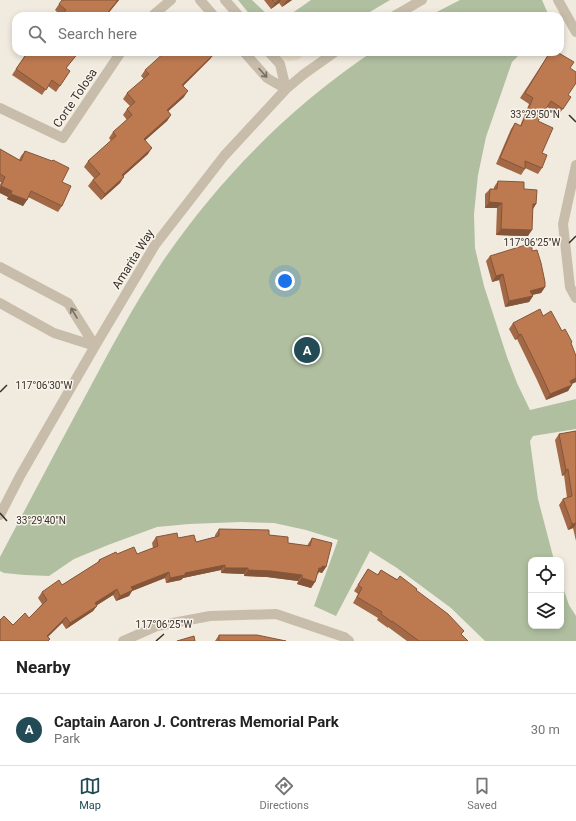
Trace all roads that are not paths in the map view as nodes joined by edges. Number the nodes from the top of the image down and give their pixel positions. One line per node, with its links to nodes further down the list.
1 (171, 0): 6 (street)
2 (200, 0): 7 (street)
3 (225, 0): 8 (street)
4 (422, 0): 9 (street)
5 (558, 0): 10 (street)
6 (157, 12)
7 (210, 12)
8 (236, 12)
9 (401, 12)
10 (576, 32)
11 (118, 56): 16 (street, Corte Tolosa)
12 (248, 56): 15 (street, one-way to 15)
13 (273, 56): 15 (street)
14 (329, 56): 15 (street, Amarita Way)
15 (286, 89): 21 (street, Amarita Way)
16 (0, 108)
17 (576, 165): 19 (street)
18 (0, 267): 21 (street, one-way to 18)
19 (576, 298)
20 (0, 303): 21 (street)
21 (94, 346): 22 (street, Amarita Way)
22 (0, 516)
23 (123, 641): 24 (street)
24 (349, 641)

